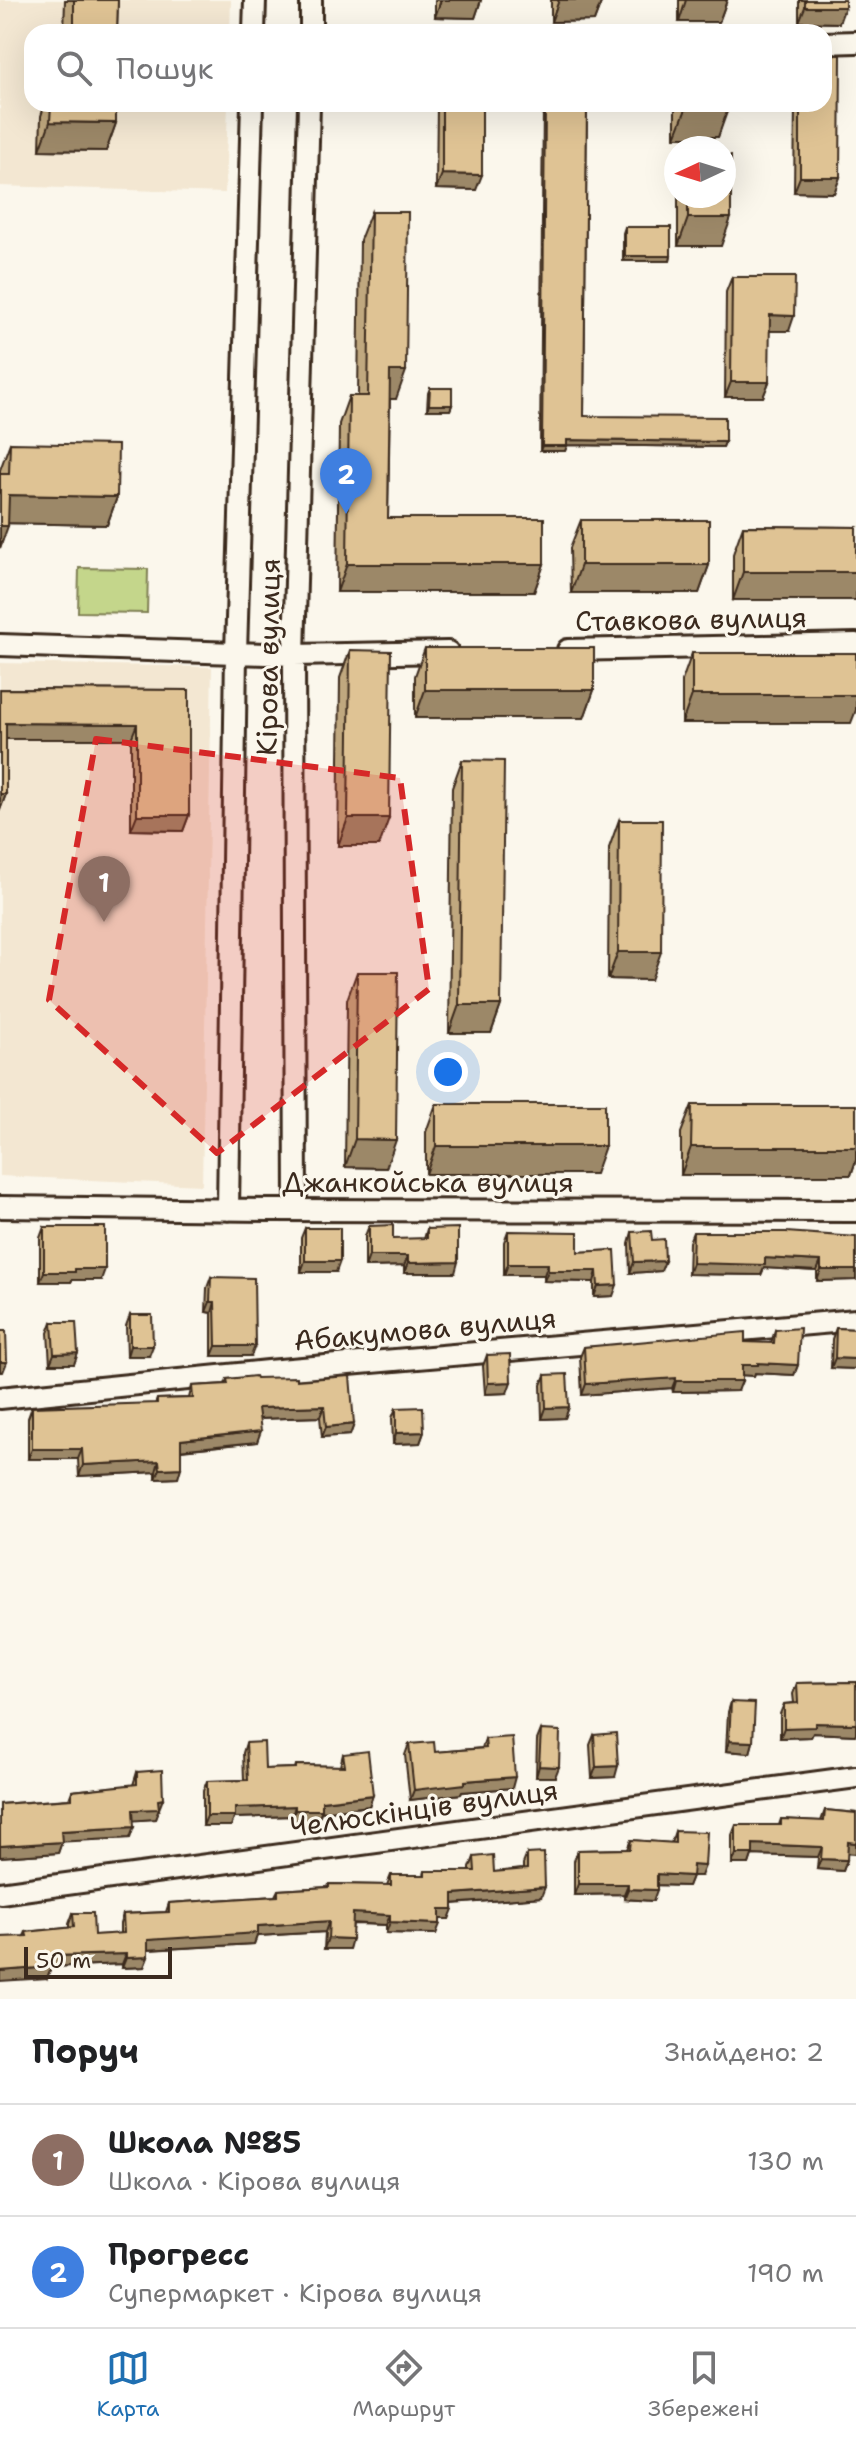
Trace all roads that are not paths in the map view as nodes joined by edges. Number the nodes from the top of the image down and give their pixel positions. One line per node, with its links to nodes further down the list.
1 (255, 0): 3 (street)
2 (311, 0): 4 (street)
3 (254, 24)
4 (311, 24)
5 (856, 42): 6 (street)
6 (832, 43)
7 (252, 112): 13 (street, Кірова вулиця)
8 (309, 112): 14 (street, Кірова вулиця)
9 (856, 644): 11 (street, Ставкова вулиця)
10 (0, 645): 13 (street)
11 (542, 650)
12 (464, 652): 14 (street)
13 (236, 653): 14 (street); 16 (street, Кірова вулиця)
14 (294, 655): 17 (street, Кірова вулиця)
15 (0, 1207): 16 (street, Джанкойська вулиця)
16 (228, 1210): 17 (street, Джанкойська вулиця)
17 (296, 1210): 18 (street, Джанкойська вулиця)
18 (856, 1211)
19 (856, 1320): 20 (street, Абакумова вулиця)
20 (0, 1398)
21 (856, 1777): 22 (street, Челюскінців вулиця)
22 (0, 1893)

